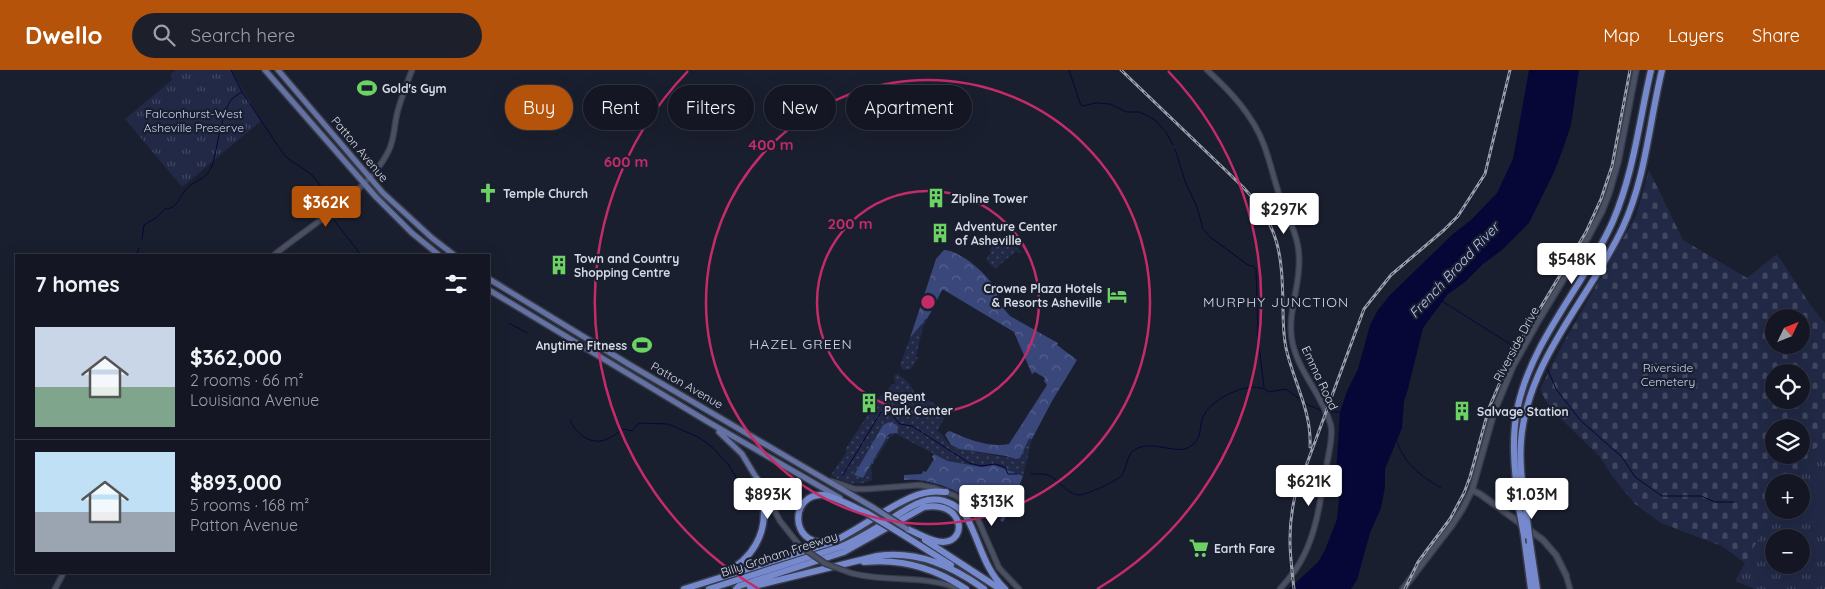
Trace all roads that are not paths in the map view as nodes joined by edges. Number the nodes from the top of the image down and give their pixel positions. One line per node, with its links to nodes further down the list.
1 (265, 70): 9 (main road, Patton Avenue)
2 (278, 70): 8 (main road, Patton Avenue)
3 (412, 70): 8 (street)
4 (1207, 70): 38 (street, Emma Road)
5 (1636, 70): 18 (main road, Riverside Drive)
6 (1651, 70): 40 (highway, bridge)
7 (1662, 70): 41 (highway, bridge)
8 (370, 177): 9 (street); 12 (main road, Patton Avenue)
9 (363, 184): 10 (street); 11 (main road, Patton Avenue)
10 (275, 254)
11 (438, 254)
12 (453, 254)
13 (490, 280): 16 (main road, Patton Avenue)
14 (490, 291): 15 (main road, Patton Avenue)
15 (710, 423): 17 (main road, Patton Avenue); 20 (main road, Patton Avenue)
16 (823, 478): 19 (street, Patton Avenue); 21 (main road, Patton Avenue, bridge)
17 (757, 479): 27 (highway); 32 (street, Patton Avenue, bridge)
18 (1472, 490): 25 (main road); 39 (main road, Riverside Drive)
19 (946, 492): 22 (highway); 37 (street, Patton Avenue)
20 (867, 513): 22 (highway); 26 (highway, Patton Avenue, bridge)
21 (907, 528): 31 (highway); 35 (highway, Patton Avenue)
22 (849, 534): 27 (highway)
23 (853, 562): 26 (highway, Billy Graham Freeway); 31 (highway, Billy Graham Freeway); 33 (highway)
24 (63, 574): 28 (street)
25 (1566, 575): 42 (street)
26 (970, 579): 34 (highway, Billy Graham Freeway)
27 (703, 583): 29 (highway)
28 (55, 589)
29 (684, 589)
30 (709, 589): 36 (highway, Billy Graham Freeway)
31 (738, 589)
32 (959, 589)
33 (966, 589)
34 (984, 589)
35 (1001, 589)
36 (1005, 589)
37 (1019, 589)
38 (1280, 589)
39 (1403, 589)
40 (1531, 589)
41 (1537, 589)
42 (1570, 589)

